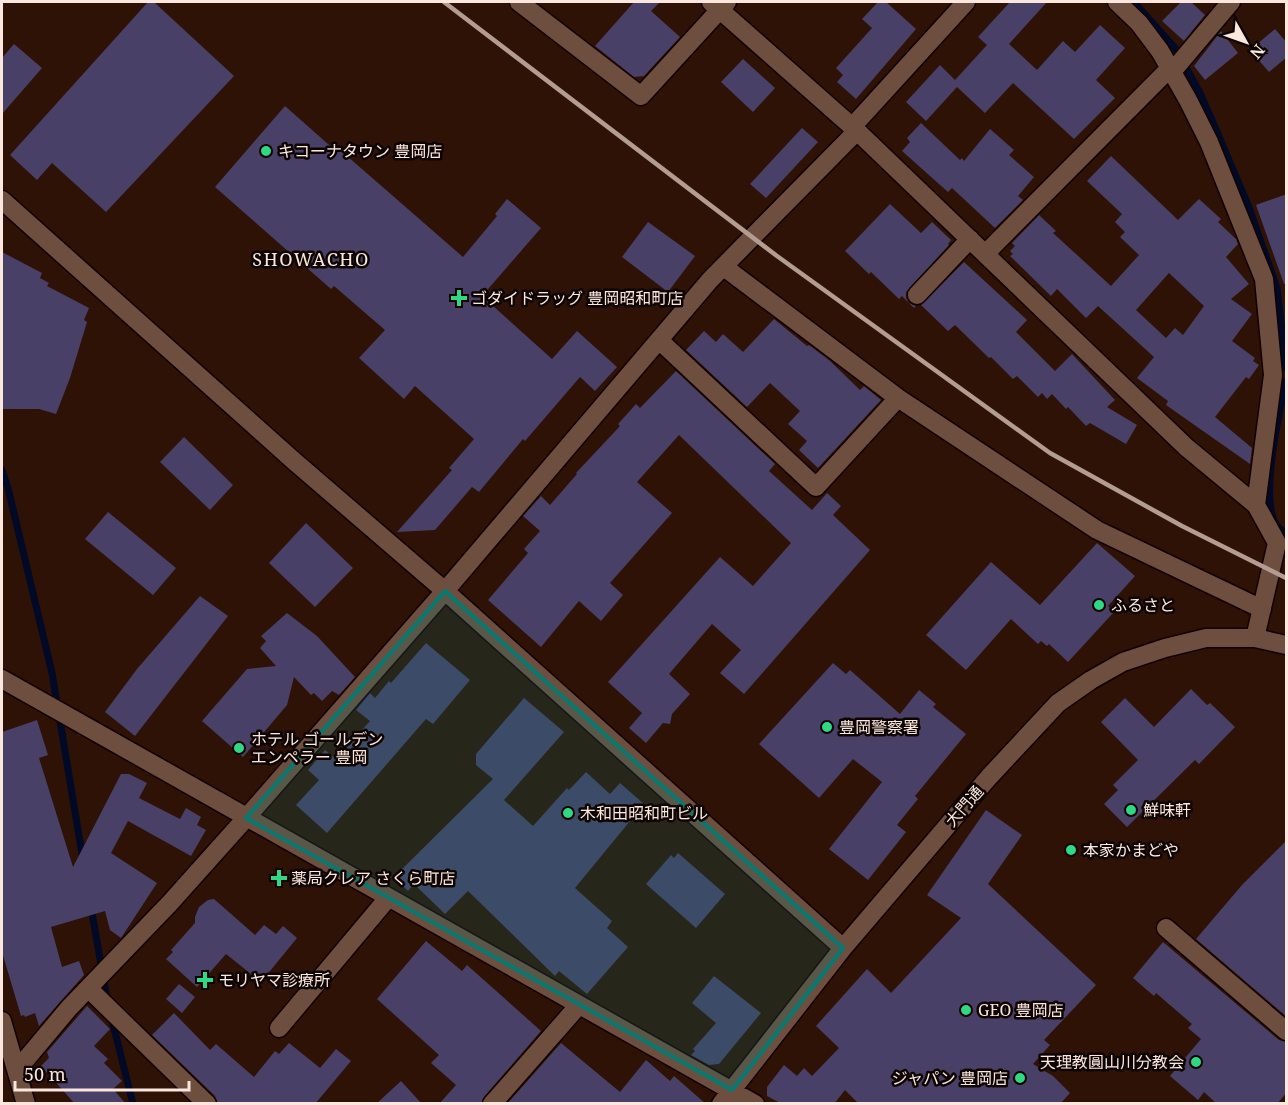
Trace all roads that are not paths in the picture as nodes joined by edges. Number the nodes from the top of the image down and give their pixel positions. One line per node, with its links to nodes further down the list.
1 (519, 2): 5 (street)
2 (966, 2): 7 (street)
3 (1118, 2): 6 (street)
4 (1231, 2): 6 (street)
5 (719, 4): 7 (street)
6 (1170, 71): 10 (street); 15 (street)
7 (855, 129): 9 (street); 11 (street)
8 (2, 200): 16 (street)
9 (970, 239): 10 (street); 12 (street)
10 (985, 254): 15 (street)
11 (724, 267): 13 (street); 14 (street)
12 (917, 295)
13 (659, 340): 14 (street); 16 (street)
14 (898, 398): 17 (street)
15 (1256, 505): 17 (street)
16 (445, 591): 21 (street); 24 (street)
17 (1262, 609): 18 (street)
18 (1255, 638): 19 (street, 大門通); 24 (street, 大門通)
19 (1287, 645)
20 (2, 679): 21 (street)
21 (246, 818): 22 (street); 25 (street)
22 (388, 898): 26 (street); 28 (street)
23 (1166, 928): 29 (street)
24 (843, 948): 31 (street, 大門通)
25 (89, 988): 30 (street); 33 (street)
26 (579, 1005): 31 (street); 34 (street)
27 (2, 1021): 30 (street)
28 (279, 1028)
29 (1287, 1031)
30 (17, 1070): 32 (street)
31 (727, 1097): 35 (street)
32 (26, 1104)
33 (207, 1104)
34 (492, 1104)
35 (755, 1104)

